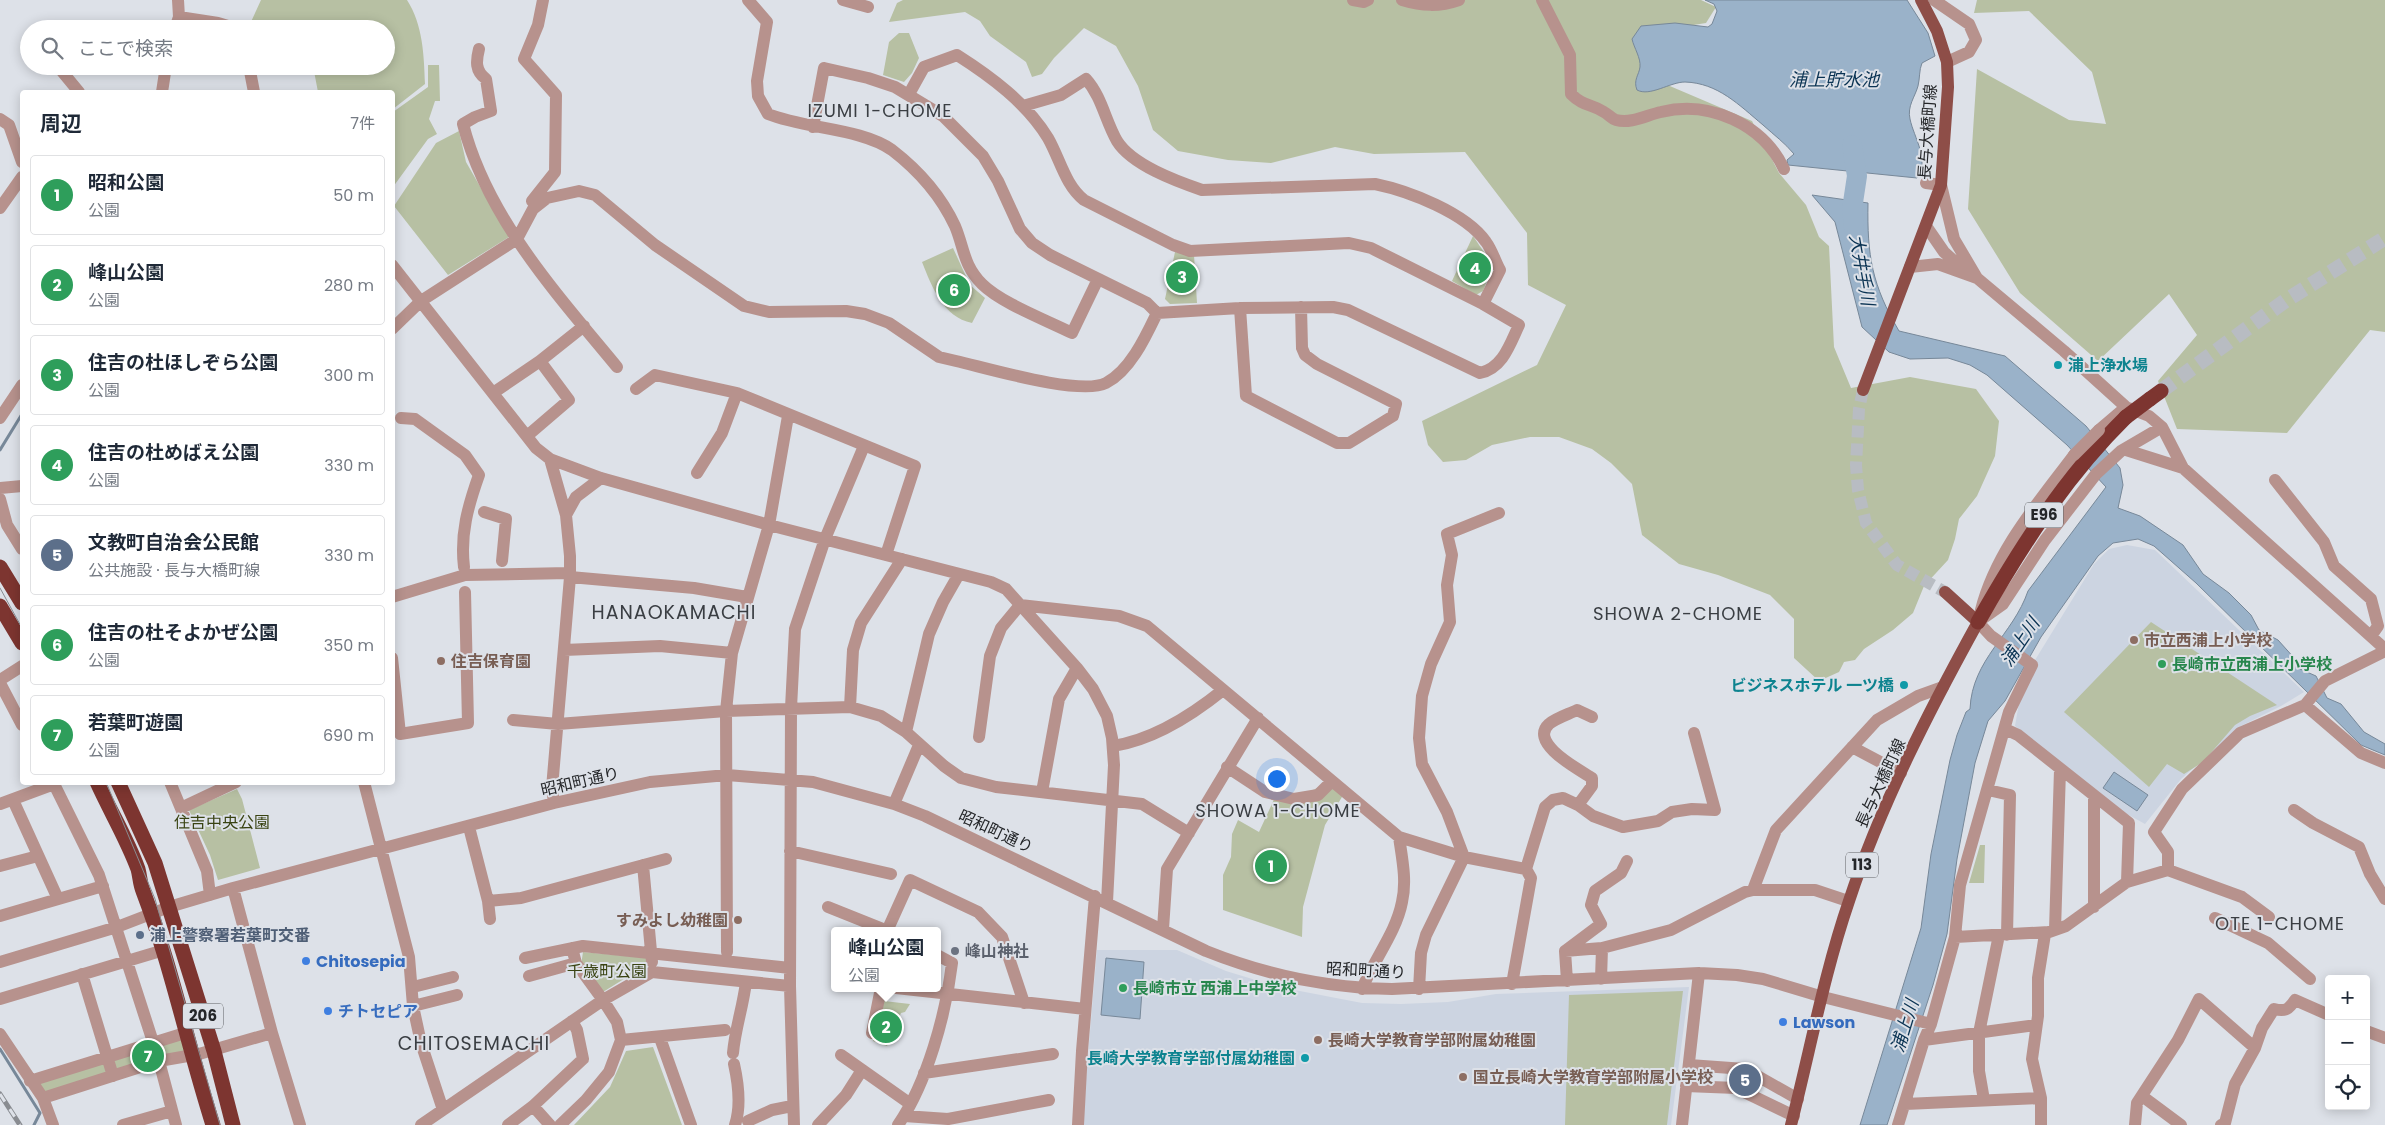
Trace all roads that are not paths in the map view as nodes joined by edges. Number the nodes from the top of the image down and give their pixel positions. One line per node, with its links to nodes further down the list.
1 (178, 0): 13 (street)
2 (543, 0): 32 (street)
3 (748, 0): 25 (street)
4 (843, 0): 12 (street)
5 (1353, 0): 6 (street)
6 (1368, 0)
7 (1402, 0): 8 (street)
8 (1459, 0)
9 (1542, 0): 27 (street)
10 (1921, 0): 15 (main road, 長与大橋町線)
11 (1934, 0): 15 (street)
12 (868, 7)
13 (177, 20)
14 (479, 49): 35 (street)
15 (1947, 62): 30 (main road, 長与大橋町線)
16 (65, 75): 19 (street)
17 (165, 75): 20 (street)
18 (251, 75): 21 (street)
19 (77, 90)
20 (162, 90)
21 (254, 90)
22 (910, 94): 23 (street); 25 (street); 39 (street)
23 (1023, 106): 41 (street); 41 (street)
24 (0, 119): 26 (street)
25 (813, 127): 39 (street)
26 (20, 156)
27 (1784, 169)
28 (20, 179): 31 (street)
29 (1926, 183): 30 (street)
30 (1941, 185): 34 (main road, 長与大橋町線); 38 (street)
31 (5, 191): 33 (street)
32 (532, 201)
33 (0, 208)
34 (1926, 226): 36 (main road, 長与大橋町線); 38 (street)
35 (517, 239): 40 (street); 44 (street); 46 (street)
36 (1910, 267): 38 (street); 51 (main road, 長与大橋町線)
37 (395, 269): 40 (street)
38 (1972, 276): 56 (street)
39 (1098, 279): 44 (street)
40 (421, 302): 45 (street); 52 (street)
41 (1483, 304): 43 (street)
42 (1240, 308): 43 (street); 43 (street); 44 (street)
43 (1301, 308)
44 (1157, 313)
45 (395, 326)
46 (584, 326): 47 (street); 48 (street)
47 (540, 361): 52 (street); 60 (street)
48 (617, 367)
49 (20, 388): 57 (street)
50 (636, 389): 53 (street)
51 (1863, 390)
52 (493, 393): 60 (street)
53 (737, 393): 55 (street); 66 (street)
54 (2157, 397): 56 (highway, E96, bridge)
55 (788, 416): 62 (street); 75 (street)
56 (2128, 416): 59 (street); 61 (highway, E96)
57 (0, 418)
58 (401, 418): 82 (street)
59 (2162, 427): 61 (street); 65 (street)
60 (527, 436): 63 (street)
61 (2113, 442): 64 (highway, E96); 64 (street); 65 (street)
62 (864, 446): 76 (street); 78 (street)
63 (550, 459): 67 (street); 74 (street)
64 (2086, 465): 92 (highway, E96); 92 (street); 92 (street)
65 (2183, 468): 93 (street)
66 (697, 473)
67 (601, 478): 74 (street); 75 (street)
68 (2275, 480): 93 (street)
69 (20, 486): 70 (street)
70 (0, 488)
71 (0, 499): 77 (street)
72 (484, 512): 80 (street)
73 (1499, 513): 151 (street)
74 (566, 515): 84 (street)
75 (769, 525): 76 (street); 88 (street)
76 (825, 539): 78 (street); 105 (street)
77 (20, 546)
78 (886, 555): 79 (street)
79 (902, 559): 83 (street); 104 (street)
80 (502, 561)
81 (0, 567): 89 (highway)
82 (464, 567)
83 (958, 574): 90 (street); 114 (street)
84 (570, 575): 87 (street); 88 (street); 95 (street)
85 (465, 592): 116 (street)
86 (1945, 592): 92 (main road)
87 (395, 597)
88 (747, 597): 97 (street)
89 (20, 600)
90 (1020, 605): 99 (street); 102 (street); 117 (street)
91 (0, 606): 94 (highway)
92 (1978, 622): 101 (main road, 長与大橋町線 / 113); 113 (street)
93 (2371, 636): 96 (street)
94 (20, 640)
95 (564, 650): 97 (street); 112 (street)
96 (2385, 650): 103 (street)
97 (732, 653): 106 (street)
98 (20, 667): 100 (street)
99 (1077, 668): 119 (street); 136 (street)
100 (0, 682): 111 (street)
101 (1943, 686): 120 (street); 124 (main road, 長与大橋町線 / 113)
102 (1223, 690): 109 (street); 119 (street)
103 (2305, 705): 121 (street); 157 (street)
104 (850, 707): 105 (street); 114 (street)
105 (791, 708): 106 (street); 126 (street)
106 (726, 711): 112 (street); 125 (street)
107 (395, 716): 116 (street)
108 (1592, 717): 142 (street)
109 (1258, 718): 122 (street); 127 (street)
110 (513, 720): 112 (street)
111 (20, 721)
112 (558, 724): 140 (street)
113 (2005, 729): 123 (street); 135 (street)
114 (906, 732): 118 (street)
115 (1694, 733): 142 (street)
116 (396, 736)
117 (979, 737)
118 (919, 745): 136 (street); 141 (street)
119 (1113, 746): 138 (street)
120 (1852, 747): 124 (street); 163 (street)
121 (2385, 763)
122 (1227, 767): 127 (street); 146 (street)
123 (2060, 770): 137 (street); 182 (street)
124 (1901, 773): 169 (main road, 長与大橋町線 / 113)
125 (727, 775): 126 (street, 昭和町通り); 140 (street, 昭和町通り); 190 (street)
126 (791, 781): 141 (street, 昭和町通り); 149 (street)
127 (1332, 781): 147 (street)
128 (49, 785): 139 (street)
129 (55, 785): 161 (street)
130 (98, 785): 173 (highway, 206)
131 (119, 785): 171 (highway, 206)
132 (171, 785): 143 (street)
133 (230, 785): 143 (street)
134 (365, 785): 148 (street)
135 (1988, 790): 183 (street); 184 (street)
136 (1042, 792): 138 (street)
137 (2094, 797): 159 (street); 170 (street)
138 (1112, 799): 146 (street); 166 (street)
139 (6, 802): 150 (street)
140 (554, 803): 145 (street, 昭和町通り)
141 (894, 804): 166 (street, 昭和町通り)
142 (1578, 805): 156 (street)
143 (181, 808): 164 (street)
144 (2294, 810): 160 (street)
145 (470, 827): 148 (street, 昭和町通り); 168 (street)
146 (1189, 833): 181 (street)
147 (1399, 837): 151 (street); 210 (street)
148 (380, 850): 162 (street, 昭和町通り); 209 (street)
149 (790, 851): 158 (street); 196 (street)
150 (38, 856): 155 (street); 165 (street)
151 (1464, 857): 156 (street); 211 (street)
152 (666, 859): 154 (street)
153 (1627, 861): 188 (street)
154 (643, 865): 168 (street); 189 (street)
155 (0, 866)
156 (1526, 869): 207 (street)
157 (2168, 870): 159 (street); 175 (street)
158 (891, 874)
159 (2127, 882): 170 (street)
160 (2381, 883): 167 (street)
161 (103, 886): 165 (street); 178 (street)
162 (233, 888): 164 (street, 昭和町通り); 232 (street)
163 (1753, 890): 169 (street); 186 (street)
164 (210, 895): 171 (street, 昭和町通り)
165 (58, 899): 174 (street)
166 (1101, 899): 181 (street, 昭和町通り); 221 (street)
167 (2385, 899)
168 (488, 901): 177 (street)
169 (1848, 902): 216 (main road, 長与大橋町線 / 113)
170 (2094, 907): 182 (street)
171 (169, 908): 173 (street, 昭和町通り); 239 (highway, 206)
172 (828, 908): 179 (street)
173 (153, 914): 178 (street, 昭和町通り); 187 (highway, 206)
174 (0, 916)
175 (2269, 917)
176 (2215, 918): 204 (street)
177 (490, 919)
178 (117, 927): 193 (street); 194 (street, 昭和町通り)
179 (878, 927)
180 (890, 927): 219 (street)
181 (1163, 929): 210 (street, 昭和町通り)
182 (2050, 932): 183 (street); 225 (street)
183 (2003, 935): 184 (street); 227 (street)
184 (1955, 937): 224 (street)
185 (572, 948): 189 (street); 192 (street); 195 (street)
186 (1602, 948): 188 (street); 202 (street)
187 (164, 950): 193 (street); 229 (highway, 206)
188 (1565, 951): 205 (street)
189 (652, 954): 190 (street); 197 (street)
190 (726, 957): 196 (street); 203 (street)
191 (941, 957): 214 (street)
192 (525, 958)
193 (128, 960): 199 (street); 237 (street)
194 (0, 962)
195 (576, 964): 200 (street); 218 (street)
196 (790, 968): 208 (street)
197 (652, 972): 203 (street); 218 (street)
198 (1699, 973): 202 (street, 昭和町通り); 216 (street, 昭和町通り); 245 (street)
199 (82, 974): 217 (street); 242 (street)
200 (529, 976)
201 (453, 977): 209 (street)
202 (1601, 979): 205 (street, 昭和町通り)
203 (724, 980): 206 (street)
204 (2310, 980)
205 (1566, 981): 207 (street, 昭和町通り)
206 (746, 982): 208 (street); 277 (street)
207 (1512, 984): 211 (street, 昭和町通り)
208 (790, 986): 260 (street)
209 (413, 987): 220 (street)
210 (1362, 989): 211 (street, 昭和町通り)
211 (1419, 989)
212 (880, 992): 230 (street)
213 (931, 992): 214 (street)
214 (948, 994): 219 (street); 247 (street)
215 (457, 995): 220 (street)
216 (1823, 997): 224 (street, 昭和町通り); 254 (main road, 長与大橋町線 / 113)
217 (0, 999)
218 (603, 1000): 223 (street); 235 (street)
219 (1024, 1003): 221 (street)
220 (413, 1006): 261 (street)
221 (1085, 1009): 280 (street)
222 (2325, 1013): 238 (street)
223 (572, 1021): 259 (street); 261 (street)
224 (1931, 1024): 236 (street)
225 (2036, 1026): 227 (street); 253 (street)
226 (725, 1030): 233 (street)
227 (1979, 1032): 236 (street); 256 (street)
228 (2370, 1032): 234 (street)
229 (185, 1033): 237 (street); 243 (highway, 206)
230 (872, 1033)
231 (0, 1034): 249 (street)
232 (272, 1034): 239 (street); 271 (street)
233 (660, 1038): 235 (street); 276 (street)
234 (2385, 1038)
235 (621, 1040): 275 (street)
236 (1924, 1040): 258 (street)
237 (153, 1042): 242 (street)
238 (2255, 1048): 251 (street); 286 (street)
239 (214, 1051): 243 (street); 270 (highway, 206)
240 (1053, 1054): 247 (street)
241 (841, 1055): 246 (street)
242 (108, 1056): 248 (street); 249 (street)
243 (191, 1056): 244 (street); 269 (highway, 206)
244 (159, 1061): 248 (street); 262 (street)
245 (1688, 1065): 250 (street); 254 (street)
246 (862, 1070): 257 (street); 279 (street)
247 (924, 1074): 257 (street)
248 (112, 1076): 252 (street)
249 (30, 1080): 252 (street)
250 (1686, 1086): 265 (street); 281 (street)
251 (2142, 1096): 284 (street); 285 (street)
252 (42, 1098): 266 (street)
253 (2041, 1098): 256 (street); 283 (street)
254 (1798, 1099): 265 (main road, 長与大橋町線 / 113)
255 (1049, 1100): 263 (street)
256 (1984, 1100): 258 (street)
257 (909, 1103): 263 (street)
258 (1905, 1104): 282 (street)
259 (532, 1106): 273 (street); 274 (street)
260 (792, 1106): 264 (street); 278 (street)
261 (443, 1110): 272 (street)
262 (172, 1111): 267 (street); 268 (street)
263 (901, 1120)
264 (748, 1121)
265 (1792, 1121)
266 (53, 1125)
267 (126, 1125)
268 (176, 1125)
269 (213, 1125)
270 (233, 1125)
271 (300, 1125)
272 (421, 1125)
273 (508, 1125)
274 (550, 1125)
275 (560, 1125)
276 (692, 1125)
277 (735, 1125)
278 (794, 1125)
279 (818, 1125)
280 (1078, 1125)
281 (1682, 1125)
282 (1898, 1125)
283 (2041, 1125)
284 (2134, 1125)
285 (2181, 1125)
286 (2221, 1125)

